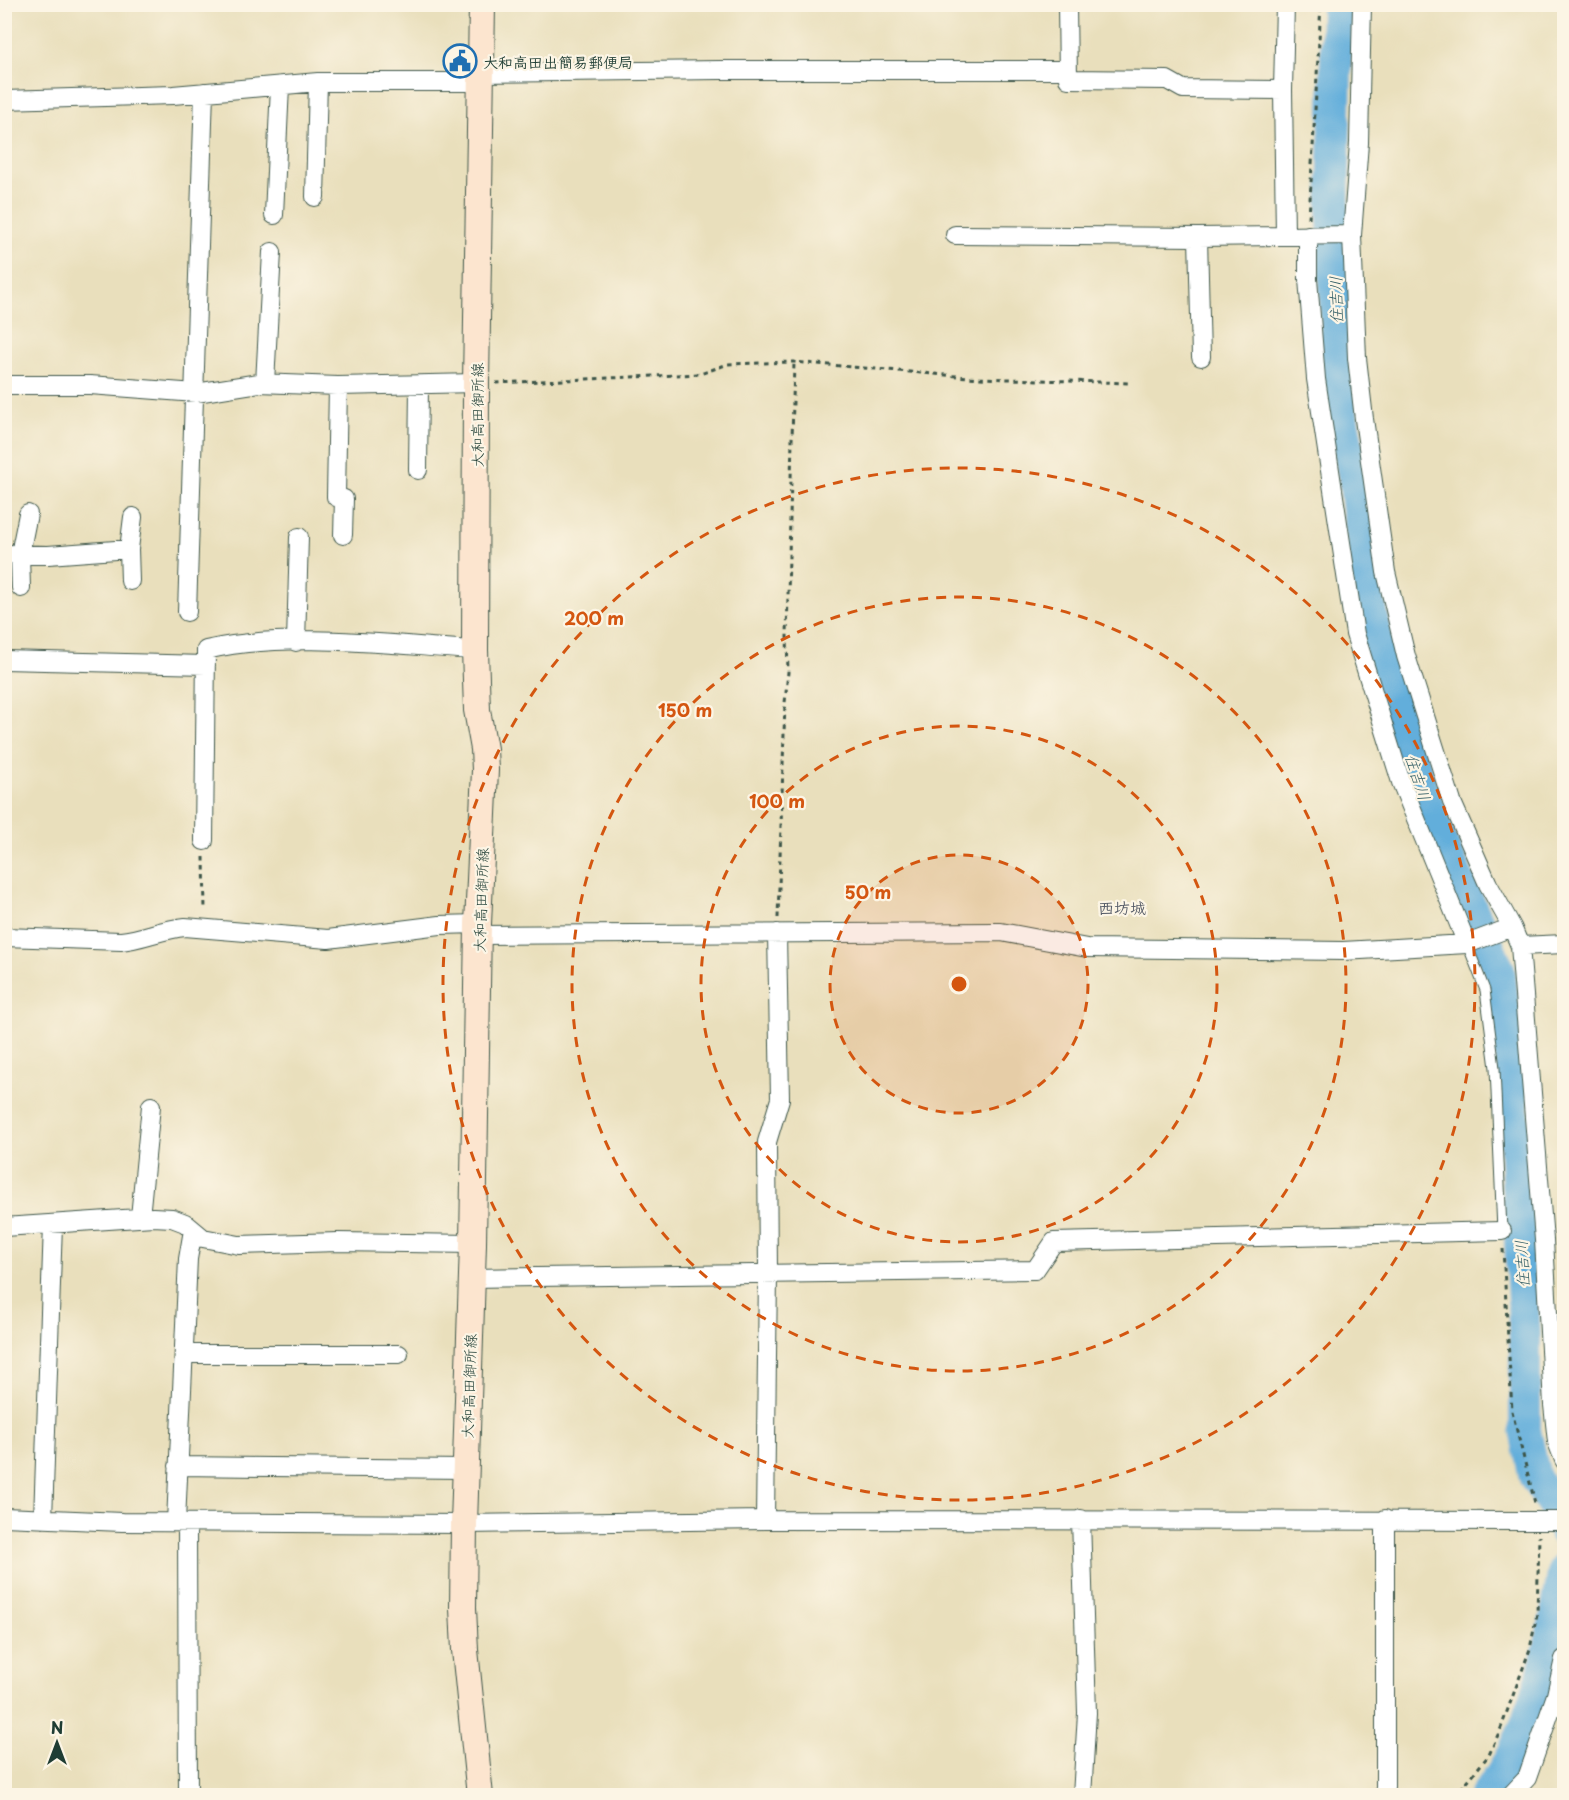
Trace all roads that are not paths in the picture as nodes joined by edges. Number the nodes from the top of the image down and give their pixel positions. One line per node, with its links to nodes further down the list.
1 (482, 4): 6 (main road, 大和高田御所線)
2 (1067, 4): 5 (street)
3 (1285, 4): 9 (street)
4 (1362, 4): 16 (street)
5 (1068, 70): 6 (street); 9 (street)
6 (482, 77): 7 (street); 22 (main road, 大和高田御所線)
7 (318, 82): 8 (street); 12 (street)
8 (280, 86): 10 (street); 13 (street)
9 (1283, 90): 17 (street)
10 (204, 92): 11 (street); 26 (street)
11 (4, 100)
12 (315, 197)
13 (274, 215)
14 (955, 235): 18 (street)
15 (1308, 235): 16 (street); 17 (street); 46 (street)
16 (1352, 235): 42 (street)
17 (1285, 236): 18 (street)
18 (1198, 237): 20 (street)
19 (272, 252): 21 (street)
20 (1201, 357)
21 (265, 383): 25 (street); 26 (street)
22 (476, 383): 24 (street); 38 (main road, 大和高田御所線)
23 (4, 385): 26 (street)
24 (419, 385): 25 (street); 27 (street)
25 (338, 386): 30 (street)
26 (196, 393): 36 (street)
27 (418, 470)
28 (28, 514): 33 (street)
29 (133, 517): 32 (street)
30 (343, 535)
31 (299, 537): 37 (street)
32 (129, 549): 33 (street); 34 (street)
33 (12, 554): 35 (street)
34 (130, 581)
35 (21, 588)
36 (187, 612)
37 (296, 642): 38 (street); 40 (street)
38 (475, 650): 43 (main road, 大和高田御所線)
39 (4, 660): 40 (street)
40 (206, 665): 41 (street)
41 (204, 841)
42 (1512, 927): 46 (street); 48 (street)
43 (478, 930): 44 (street); 45 (street); 55 (main road, 大和高田御所線)
44 (777, 933): 46 (street); 56 (street)
45 (4, 937)
46 (1467, 944): 54 (lane)
47 (1564, 944): 48 (street)
48 (1520, 946): 60 (street)
49 (151, 1106): 50 (street)
50 (140, 1217): 51 (street); 53 (street)
51 (53, 1224): 52 (street); 64 (street)
52 (4, 1227)
53 (193, 1230): 55 (street); 58 (street)
54 (1502, 1231): 56 (street)
55 (473, 1244): 57 (main road, 大和高田御所線)
56 (768, 1274): 57 (street); 67 (street)
57 (472, 1278): 62 (main road, 大和高田御所線)
58 (184, 1354): 59 (street); 61 (street)
59 (399, 1354)
60 (1564, 1460)
61 (178, 1466): 62 (street); 69 (street)
62 (465, 1469): 70 (main road, 大和高田御所線)
63 (4, 1517): 64 (street)
64 (43, 1519): 69 (street)
65 (1081, 1519): 66 (street); 67 (street); 75 (street)
66 (1385, 1519): 68 (street); 72 (street)
67 (765, 1520): 70 (street)
68 (1564, 1521)
69 (181, 1522): 70 (street); 73 (street)
70 (464, 1524): 74 (main road, 大和高田御所線)
71 (1564, 1659): 76 (street)
72 (1385, 1787)
73 (188, 1796)
74 (480, 1796)
75 (1082, 1796)
76 (1510, 1796)

